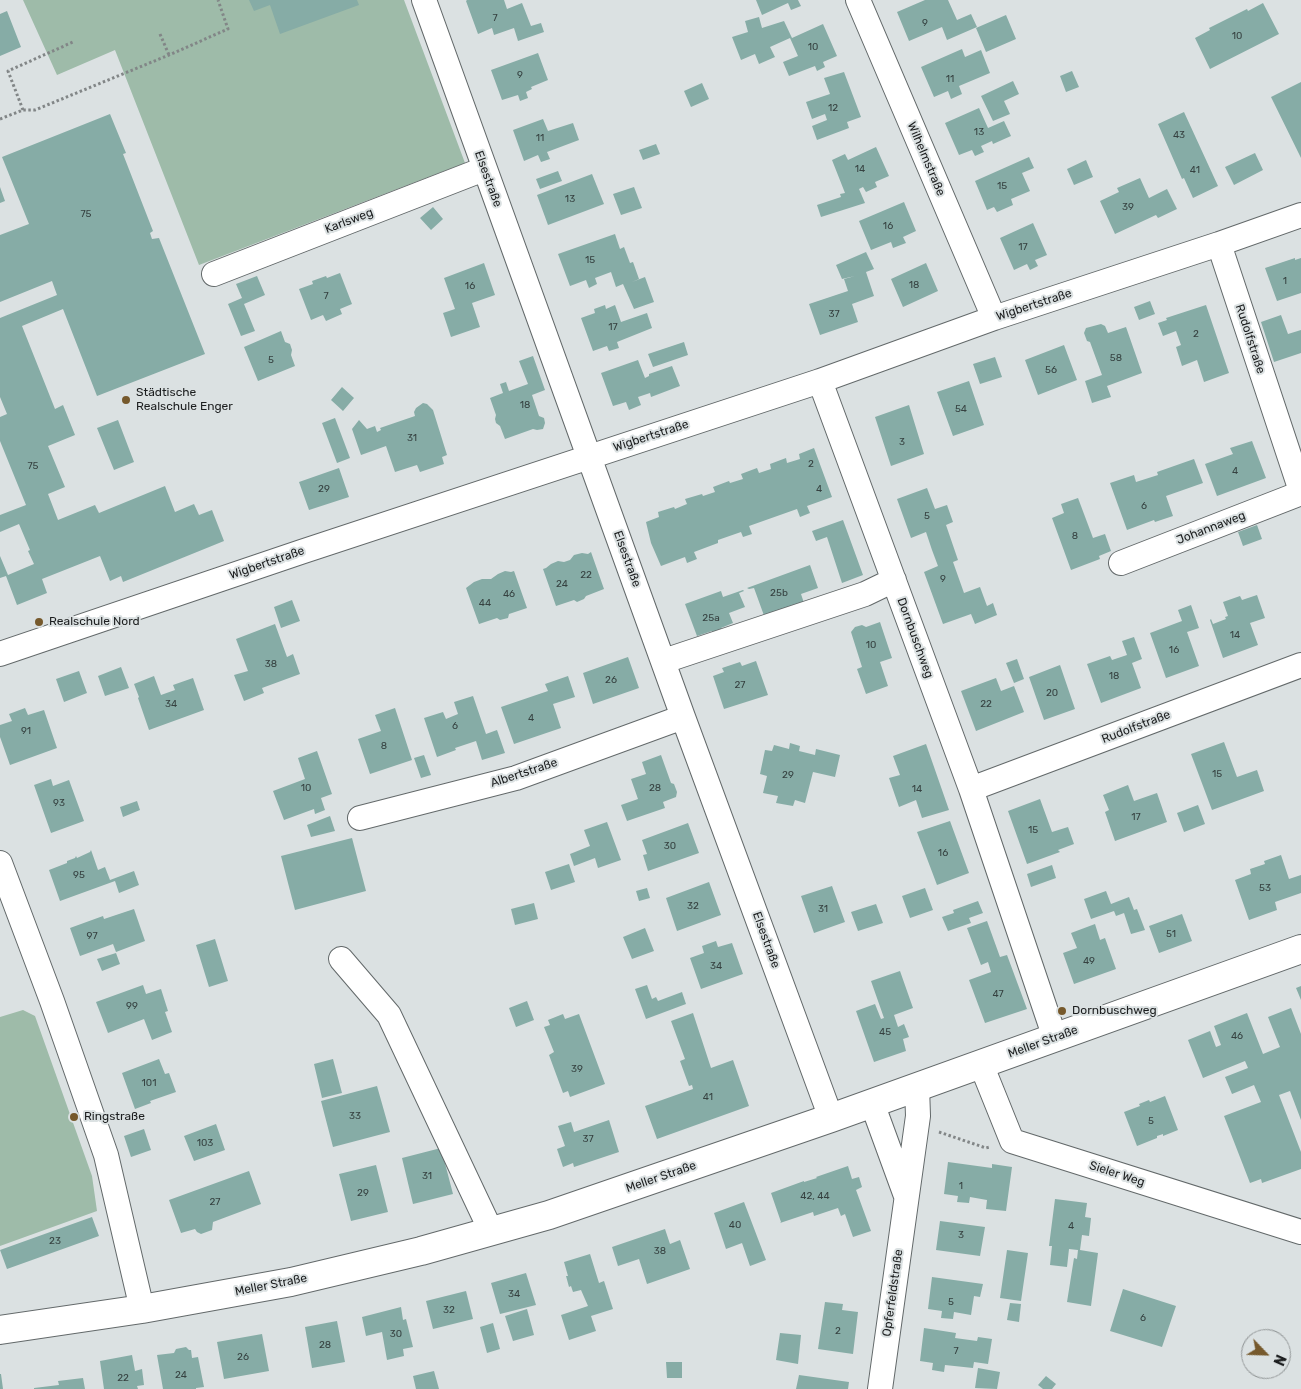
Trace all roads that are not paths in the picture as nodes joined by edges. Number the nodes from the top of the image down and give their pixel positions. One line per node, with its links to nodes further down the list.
1 (424, 0): 3 (street, Elsestraße)
2 (858, 0): 7 (street, Wilhelmstraße)
3 (484, 169): 6 (street, Karlsweg); 9 (street, Elsestraße)
4 (1301, 215): 5 (street, Wigbertstraße)
5 (1219, 244): 7 (street, Wigbertstraße); 10 (street, Rudolfstraße)
6 (214, 274)
7 (994, 318): 8 (street, Wigbertstraße)
8 (820, 381): 9 (street, Wigbertstraße); 12 (street, Dornbuschweg)
9 (589, 456): 13 (street, Wigbertstraße); 14 (street, Elsestraße)
10 (1301, 492): 11 (street, Johannaweg)
11 (1121, 563)
12 (894, 580): 14 (street); 17 (street, Dornbuschweg)
13 (0, 654)
14 (664, 661): 16 (street, Elsestraße)
15 (1301, 665): 17 (street, Rudolfstraße)
16 (683, 717): 18 (street, Albertstraße); 26 (street, Elsestraße)
17 (971, 789): 22 (street, Dornbuschweg)
18 (360, 818)
19 (0, 863): 30 (street)
20 (1301, 949): 22 (main road, Meller Straße)
21 (341, 959): 28 (street)
22 (1055, 1038): 23 (main road, Meller Straße)
23 (981, 1064): 24 (main road, Meller Straße); 29 (street, Sieler Weg)
24 (916, 1087): 25 (main road, Meller Straße); 27 (street, Opferfeldstraße)
25 (872, 1103): 26 (main road, Meller Straße); 27 (street, Opferfeldstraße)
26 (831, 1118): 28 (main road, Meller Straße)
27 (906, 1197): 32 (street, Opferfeldstraße)
28 (492, 1231): 30 (main road, Meller Straße)
29 (1301, 1232)
30 (142, 1309): 31 (main road, Meller Straße)
31 (0, 1330)
32 (880, 1389)

